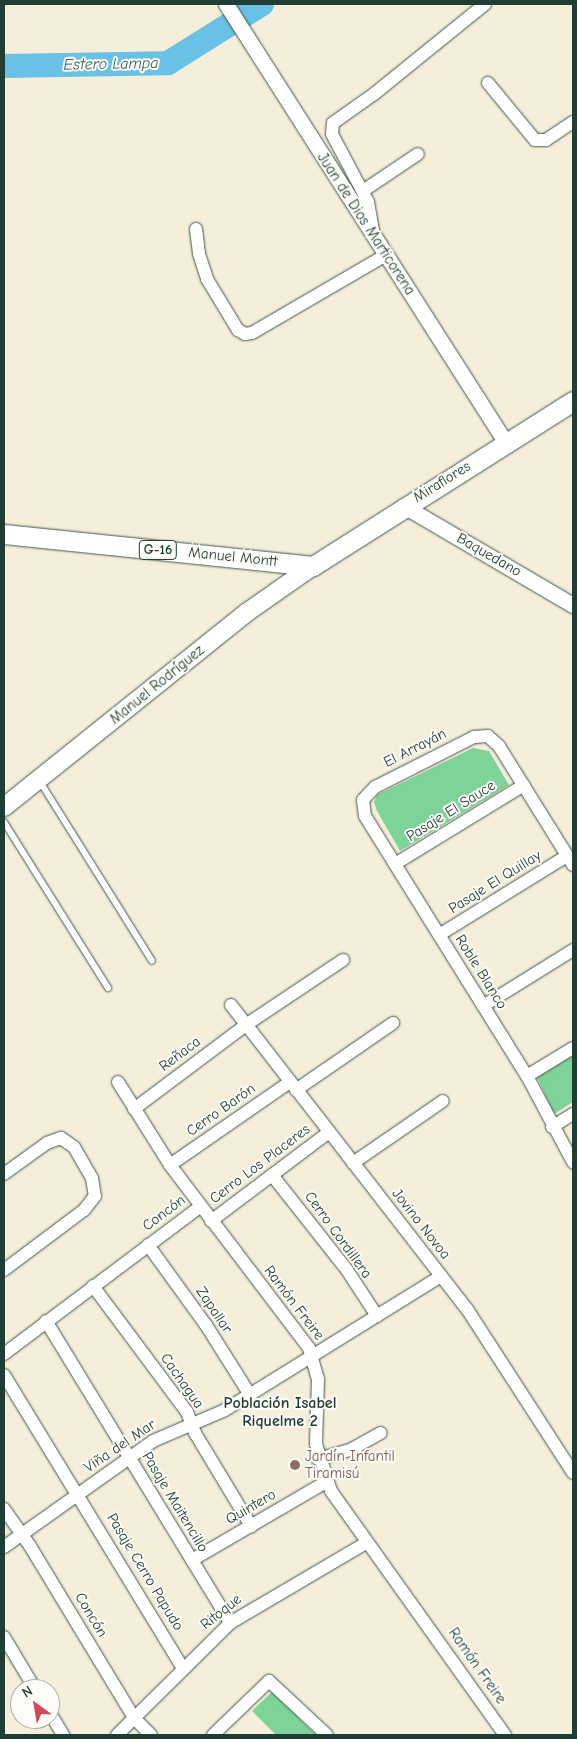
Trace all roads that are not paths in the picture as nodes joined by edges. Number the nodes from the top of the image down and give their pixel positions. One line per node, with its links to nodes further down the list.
1 (226, 4): 8 (street, Juan de Dios Marticorena)
2 (485, 4): 6 (street)
3 (488, 83): 4 (street)
4 (573, 122)
5 (418, 154): 6 (street)
6 (362, 191): 8 (street)
7 (196, 229): 9 (street)
8 (374, 236): 9 (street, Juan de Dios Marticorena)
9 (386, 255): 11 (street, Juan de Dios Marticorena)
10 (573, 401): 11 (main road, Miraflores)
11 (506, 443): 12 (main road, Miraflores)
12 (404, 506): 14 (main road, Miraflores); 15 (street, Baquedano)
13 (4, 534): 14 (main road, Manuel Montt / G-16)
14 (313, 566): 16 (main road, Manuel Rodríguez)
15 (573, 604)
16 (39, 779): 19 (main road, Manuel Rodríguez); 26 (lane)
17 (524, 785): 18 (street, El Arrayán); 21 (street); 22 (street, Pasaje El Sauce)
18 (363, 800): 22 (street, Roble Blanco)
19 (4, 808)
20 (4, 822): 27 (lane)
21 (570, 861): 23 (street, Pasaje El Quillay)
22 (395, 864): 23 (street, Roble Blanco)
23 (439, 935): 29 (street, Roble Blanco)
24 (573, 950): 29 (street)
25 (343, 960): 31 (street, Reñaca)
26 (152, 961)
27 (108, 988)
28 (231, 1005): 31 (street, Jovino Novoa)
29 (483, 1006): 33 (street, Roble Blanco)
30 (393, 1023): 35 (street, Cerro Barón)
31 (246, 1025): 35 (street, Jovino Novoa); 37 (street, Reñaca)
32 (573, 1048): 33 (street)
33 (527, 1076): 39 (street, Roble Blanco)
34 (118, 1082): 37 (street, Ramón Freire)
35 (293, 1086): 40 (street, Jovino Novoa); 43 (street, Cerro Barón)
36 (443, 1102): 42 (street)
37 (134, 1109): 43 (street, Ramón Freire)
38 (573, 1114): 39 (street)
39 (552, 1127): 41 (street, Roble Blanco)
40 (329, 1132): 42 (street, Jovino Novoa); 45 (street, Cerro Los Placeres)
41 (573, 1162)
42 (353, 1163): 50 (street, Jovino Novoa)
43 (170, 1165): 46 (street, Ramón Freire)
44 (4, 1174): 49 (street)
45 (272, 1175): 47 (street, Cerro Los Placeres); 52 (street, Cerro Cordillera)
46 (201, 1206): 47 (street, Ramón Freire); 48 (street, Concón)
47 (212, 1221): 55 (street, Ramón Freire)
48 (148, 1245): 51 (street, Concón); 57 (street, Zapallar)
49 (4, 1270)
50 (441, 1276): 52 (street, Viña del Mar); 60 (street, Jovino Novoa)
51 (93, 1286): 53 (street, Concón); 58 (street, Cachagua)
52 (377, 1316): 55 (street, Viña del Mar)
53 (46, 1321): 54 (street, Concón); 61 (street, Pasaje Maitencillo)
54 (4, 1354)
55 (313, 1356): 57 (street, Viña del Mar); 62 (street, Ramón Freire)
56 (4, 1375): 65 (street, Pasaje Cerro Papudo)
57 (250, 1395): 58 (street, Viña del Mar)
58 (192, 1424): 61 (street, Viña del Mar); 67 (street, Cachagua)
59 (381, 1433): 62 (street)
60 (569, 1455): 63 (street, Jovino Novoa)
61 (129, 1458): 65 (street, Viña del Mar); 71 (street, Pasaje Maitencillo)
62 (318, 1459): 64 (street, Ramón Freire)
63 (573, 1473)
64 (326, 1482): 67 (street, Quintero); 69 (street, Ramón Freire)
65 (78, 1495): 68 (street, Viña del Mar); 74 (street, Pasaje Cerro Papudo)
66 (4, 1509): 68 (street, Concón)
67 (251, 1526): 71 (street, Quintero)
68 (22, 1535): 70 (street, Viña del Mar); 76 (street, Concón)
69 (366, 1543): 72 (street, Ritoque); 81 (street, Ramón Freire)
70 (4, 1548)
71 (192, 1560): 72 (street, Pasaje Maitencillo)
72 (230, 1623): 74 (street, Ritoque)
73 (4, 1637): 75 (street)
74 (183, 1668): 76 (street, Ritoque)
75 (29, 1679)
76 (134, 1718): 77 (street, Ritoque); 78 (street, Concón)
77 (117, 1735)
78 (151, 1735)
79 (213, 1735): 80 (street)
80 (327, 1735)
81 (505, 1735)

